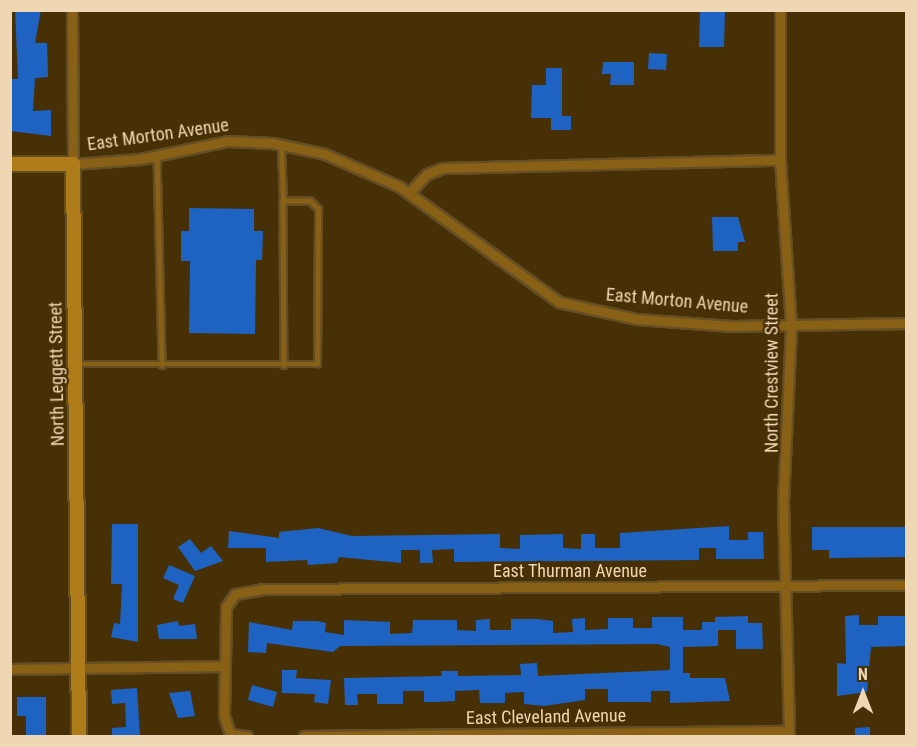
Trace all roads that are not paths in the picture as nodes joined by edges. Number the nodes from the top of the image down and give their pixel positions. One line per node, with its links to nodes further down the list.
1 (72, 10): 7 (street, North Leggett Street)
2 (780, 10): 5 (street, North Crestview Street)
3 (281, 145): 4 (street, East Morton Avenue); 8 (street, East Morton Avenue); 9 (lane)
4 (157, 155): 7 (street, East Morton Avenue); 13 (lane)
5 (780, 160): 8 (street); 11 (street, North Crestview Street)
6 (10, 164): 7 (street, East Morton Avenue)
7 (73, 164): 12 (street, North Leggett Street)
8 (409, 193): 11 (street, East Morton Avenue)
9 (283, 201): 14 (lane); 14 (lane)
10 (906, 323): 11 (street, East Morton Avenue)
11 (791, 327): 16 (street, North Crestview Street)
12 (75, 364): 13 (lane); 18 (street, North Leggett Street)
13 (162, 365): 14 (lane)
14 (284, 365)
15 (906, 585): 16 (street, East Thurman Avenue)
16 (784, 587): 17 (street, East Thurman Avenue); 20 (street, North Crestview Street)
17 (225, 666): 18 (street); 22 (street)
18 (78, 668): 19 (street); 21 (street, North Leggett Street)
19 (10, 669)
20 (789, 734): 23 (street, East Cleveland Avenue)
21 (79, 736)
22 (247, 736)
23 (304, 736)

